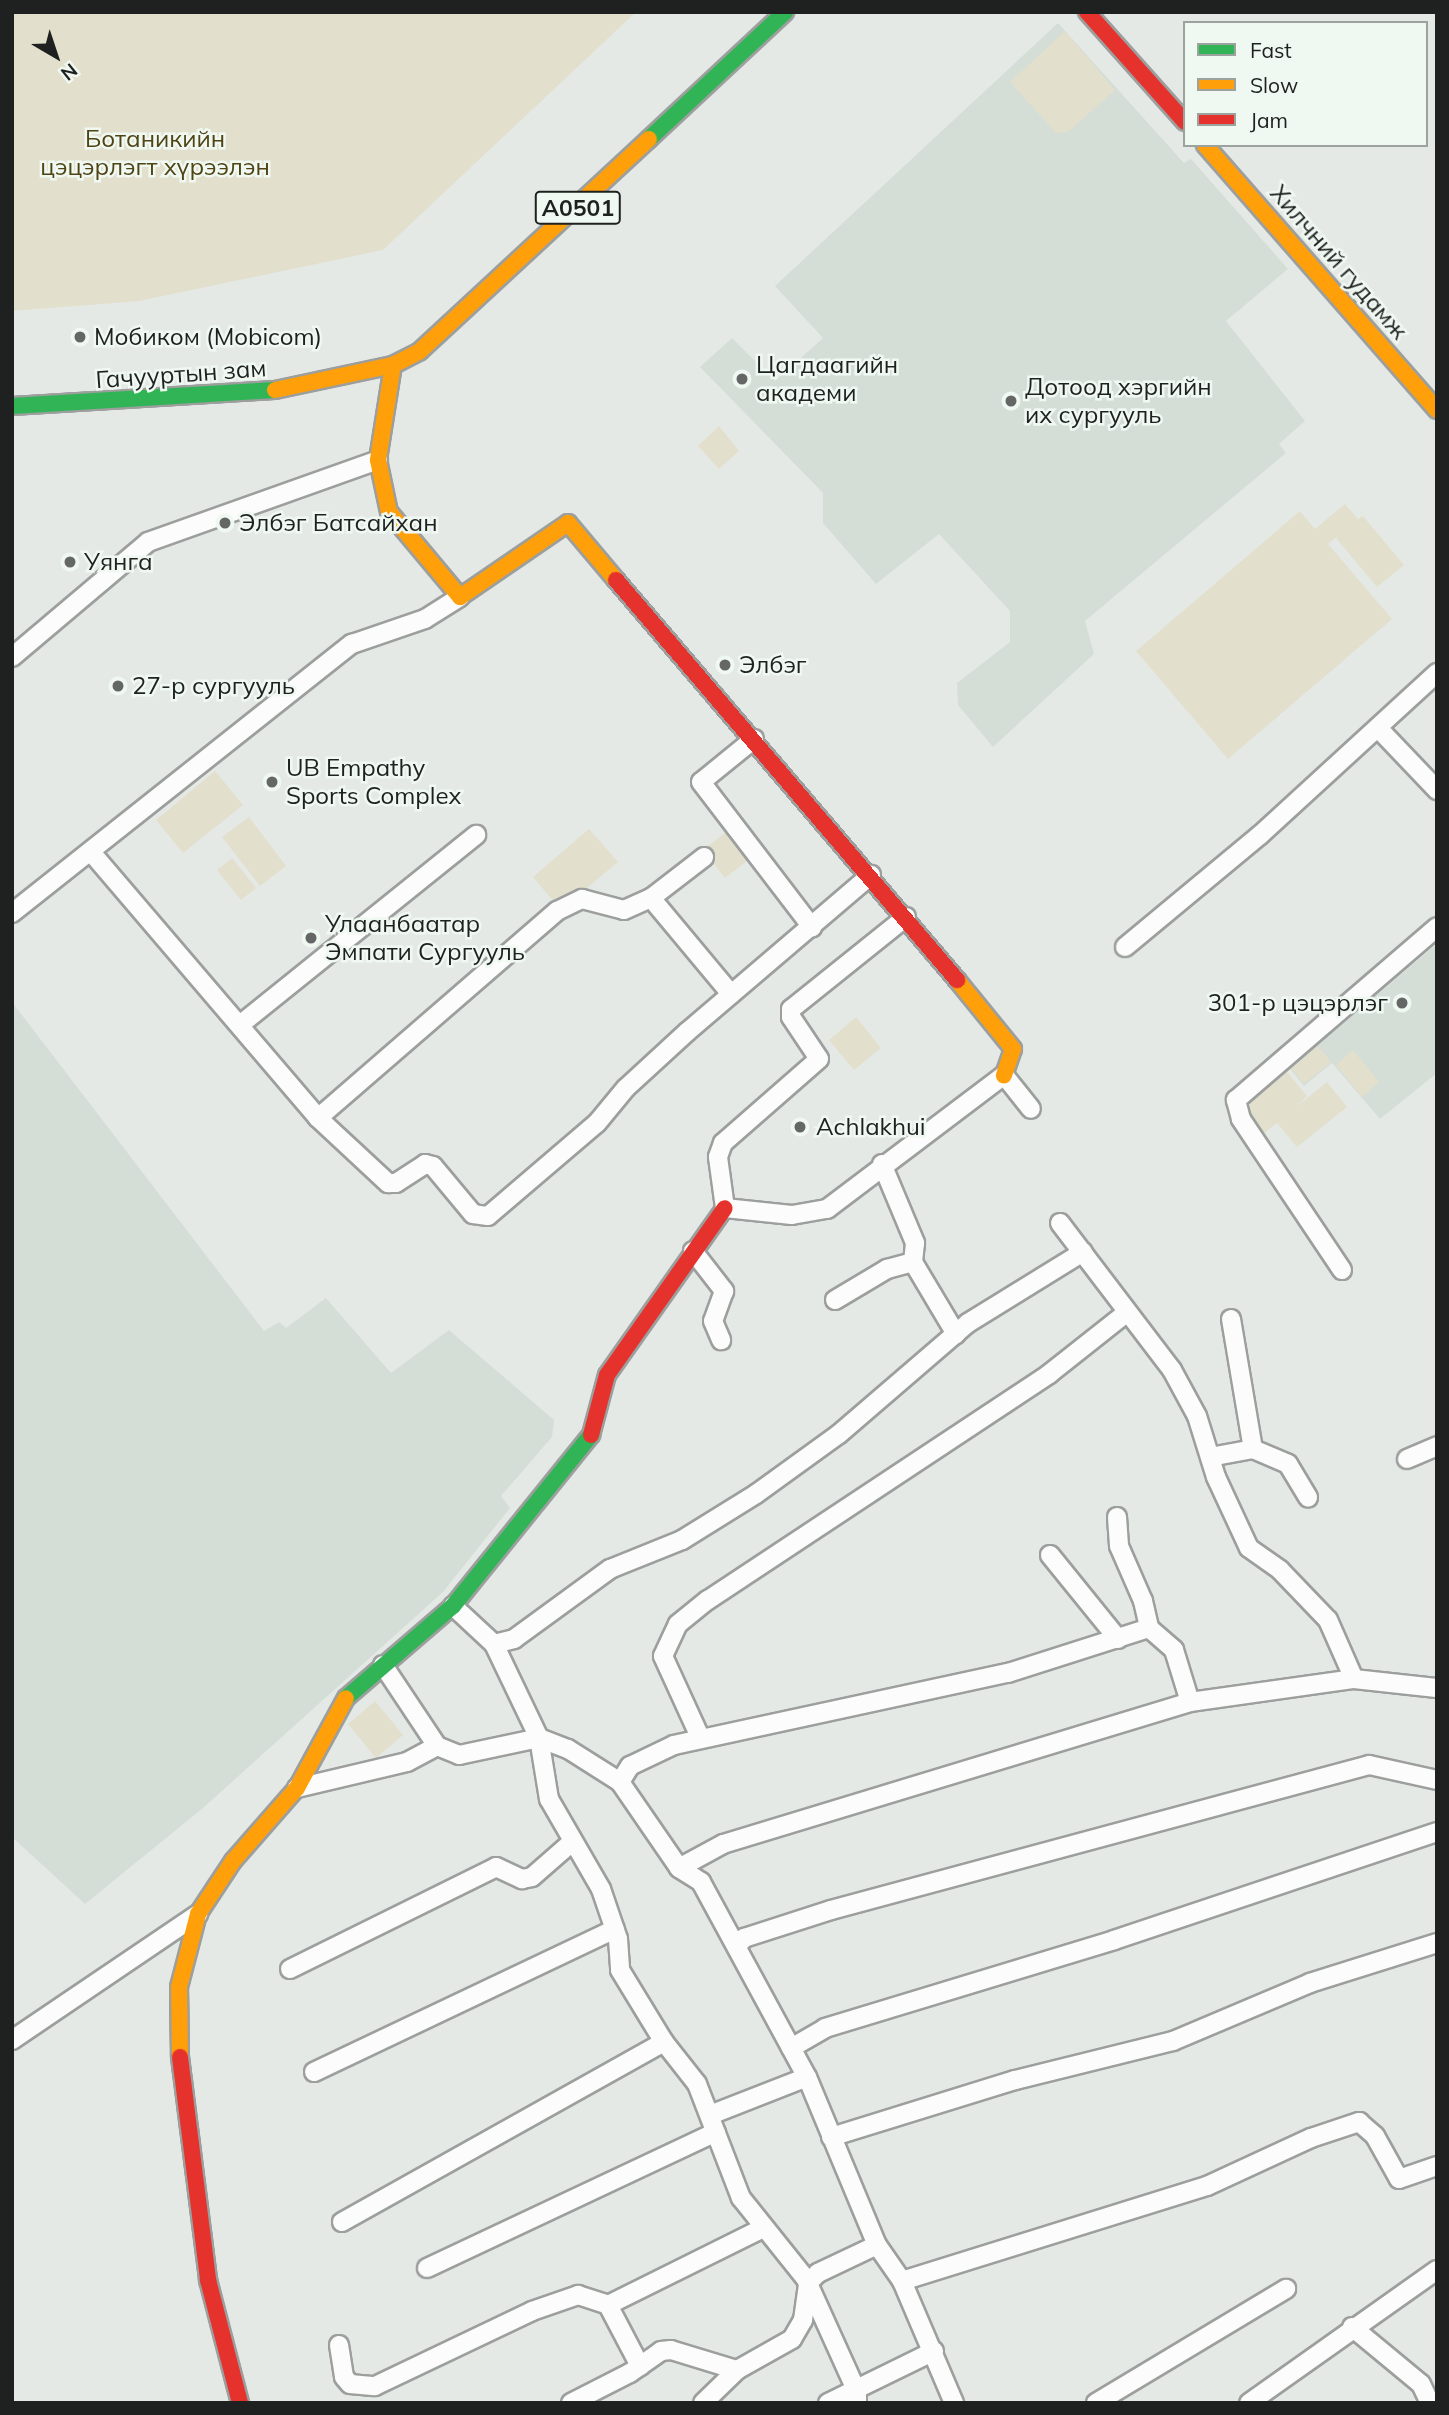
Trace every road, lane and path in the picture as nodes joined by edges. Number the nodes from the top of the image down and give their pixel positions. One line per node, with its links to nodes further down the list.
1 (785, 12): 5 (main road, A0501)
2 (1087, 12): 3 (main road)
3 (1183, 120)
4 (1207, 147): 7 (main road, Хилчний гудамж)
5 (393, 365): 6 (main road, Гачууртын зам / A0501); 8 (main road)
6 (12, 406)
7 (1437, 410)
8 (378, 460): 9 (main road); 10 (street)
9 (460, 597): 13 (main road); 16 (street)
10 (12, 657)
11 (1437, 673): 12 (street)
12 (1378, 727): 14 (street); 24 (street)
13 (754, 739): 18 (main road); 23 (street)
14 (1437, 790)
15 (476, 835): 26 (street)
16 (91, 852): 20 (street); 26 (street)
17 (704, 857): 19 (street)
18 (871, 875): 21 (main road); 23 (street)
19 (650, 898): 25 (street); 29 (street)
20 (12, 913)
21 (905, 918): 27 (main road); 31 (street)
22 (1437, 926): 36 (street)
23 (812, 927): 25 (street)
24 (1125, 947)
25 (732, 993): 29 (street)
26 (241, 1024): 29 (street)
27 (1004, 1075): 28 (street); 30 (street)
28 (1031, 1110)
29 (318, 1118)
30 (881, 1164): 31 (street); 35 (street)
31 (725, 1208): 33 (main road)
32 (1060, 1223): 34 (street)
33 (693, 1251): 41 (street); 49 (main road)
34 (1083, 1252): 38 (street); 40 (street)
35 (912, 1262): 37 (street); 40 (street)
36 (1342, 1269)
37 (835, 1300)
38 (1125, 1314): 44 (street); 57 (street)
39 (1231, 1319): 43 (street)
40 (957, 1334): 52 (street)
41 (721, 1340)
42 (1437, 1446): 45 (street)
43 (1253, 1449): 44 (street); 46 (street)
44 (1210, 1457): 54 (street)
45 (1407, 1459)
46 (1308, 1497)
47 (1117, 1517): 50 (street)
48 (1050, 1555): 51 (street)
49 (453, 1606): 52 (street); 53 (main road)
50 (1149, 1628): 51 (street); 56 (street)
51 (1118, 1639): 57 (street)
52 (494, 1644): 58 (street)
53 (383, 1665): 59 (street); 62 (main road)
54 (1354, 1679): 55 (street); 56 (street)
55 (1437, 1688)
56 (1190, 1702): 65 (street)
57 (700, 1737): 61 (street)
58 (539, 1738): 59 (street); 61 (street); 64 (street)
59 (437, 1746): 62 (street)
60 (1437, 1780): 69 (street)
61 (620, 1782): 65 (street)
62 (297, 1788): 66 (main road)
63 (1437, 1832): 73 (street)
64 (571, 1843): 67 (street); 70 (street)
65 (679, 1868): 69 (street)
66 (198, 1914): 71 (street); 94 (main road)
67 (615, 1929): 72 (street); 74 (street)
68 (1437, 1943): 77 (street)
69 (737, 1947): 73 (street)
70 (290, 1969)
71 (12, 2040)
72 (664, 2042): 76 (street); 79 (street)
73 (792, 2048): 75 (street)
74 (314, 2072)
75 (807, 2077): 76 (street); 77 (street)
76 (713, 2124): 80 (street); 82 (street)
77 (831, 2137): 81 (street)
78 (1437, 2166): 84 (street)
79 (342, 2222)
80 (763, 2228): 85 (street); 87 (street)
81 (877, 2245): 84 (street); 85 (street)
82 (427, 2268)
83 (1437, 2270): 88 (street)
84 (902, 2281): 90 (street)
85 (808, 2283): 92 (street); 93 (street)
86 (1286, 2289): 99 (street)
87 (608, 2305): 89 (street); 91 (street)
88 (1352, 2327): 100 (street); 101 (street)
89 (339, 2344)
90 (934, 2351): 93 (street); 98 (street)
91 (640, 2366): 92 (street); 95 (street)
92 (737, 2370): 96 (street)
93 (857, 2398): 97 (street)
94 (240, 2403)
95 (571, 2403)
96 (703, 2403)
97 (828, 2403)
98 (954, 2403)
99 (1096, 2403)
100 (1249, 2403)
101 (1430, 2403)

